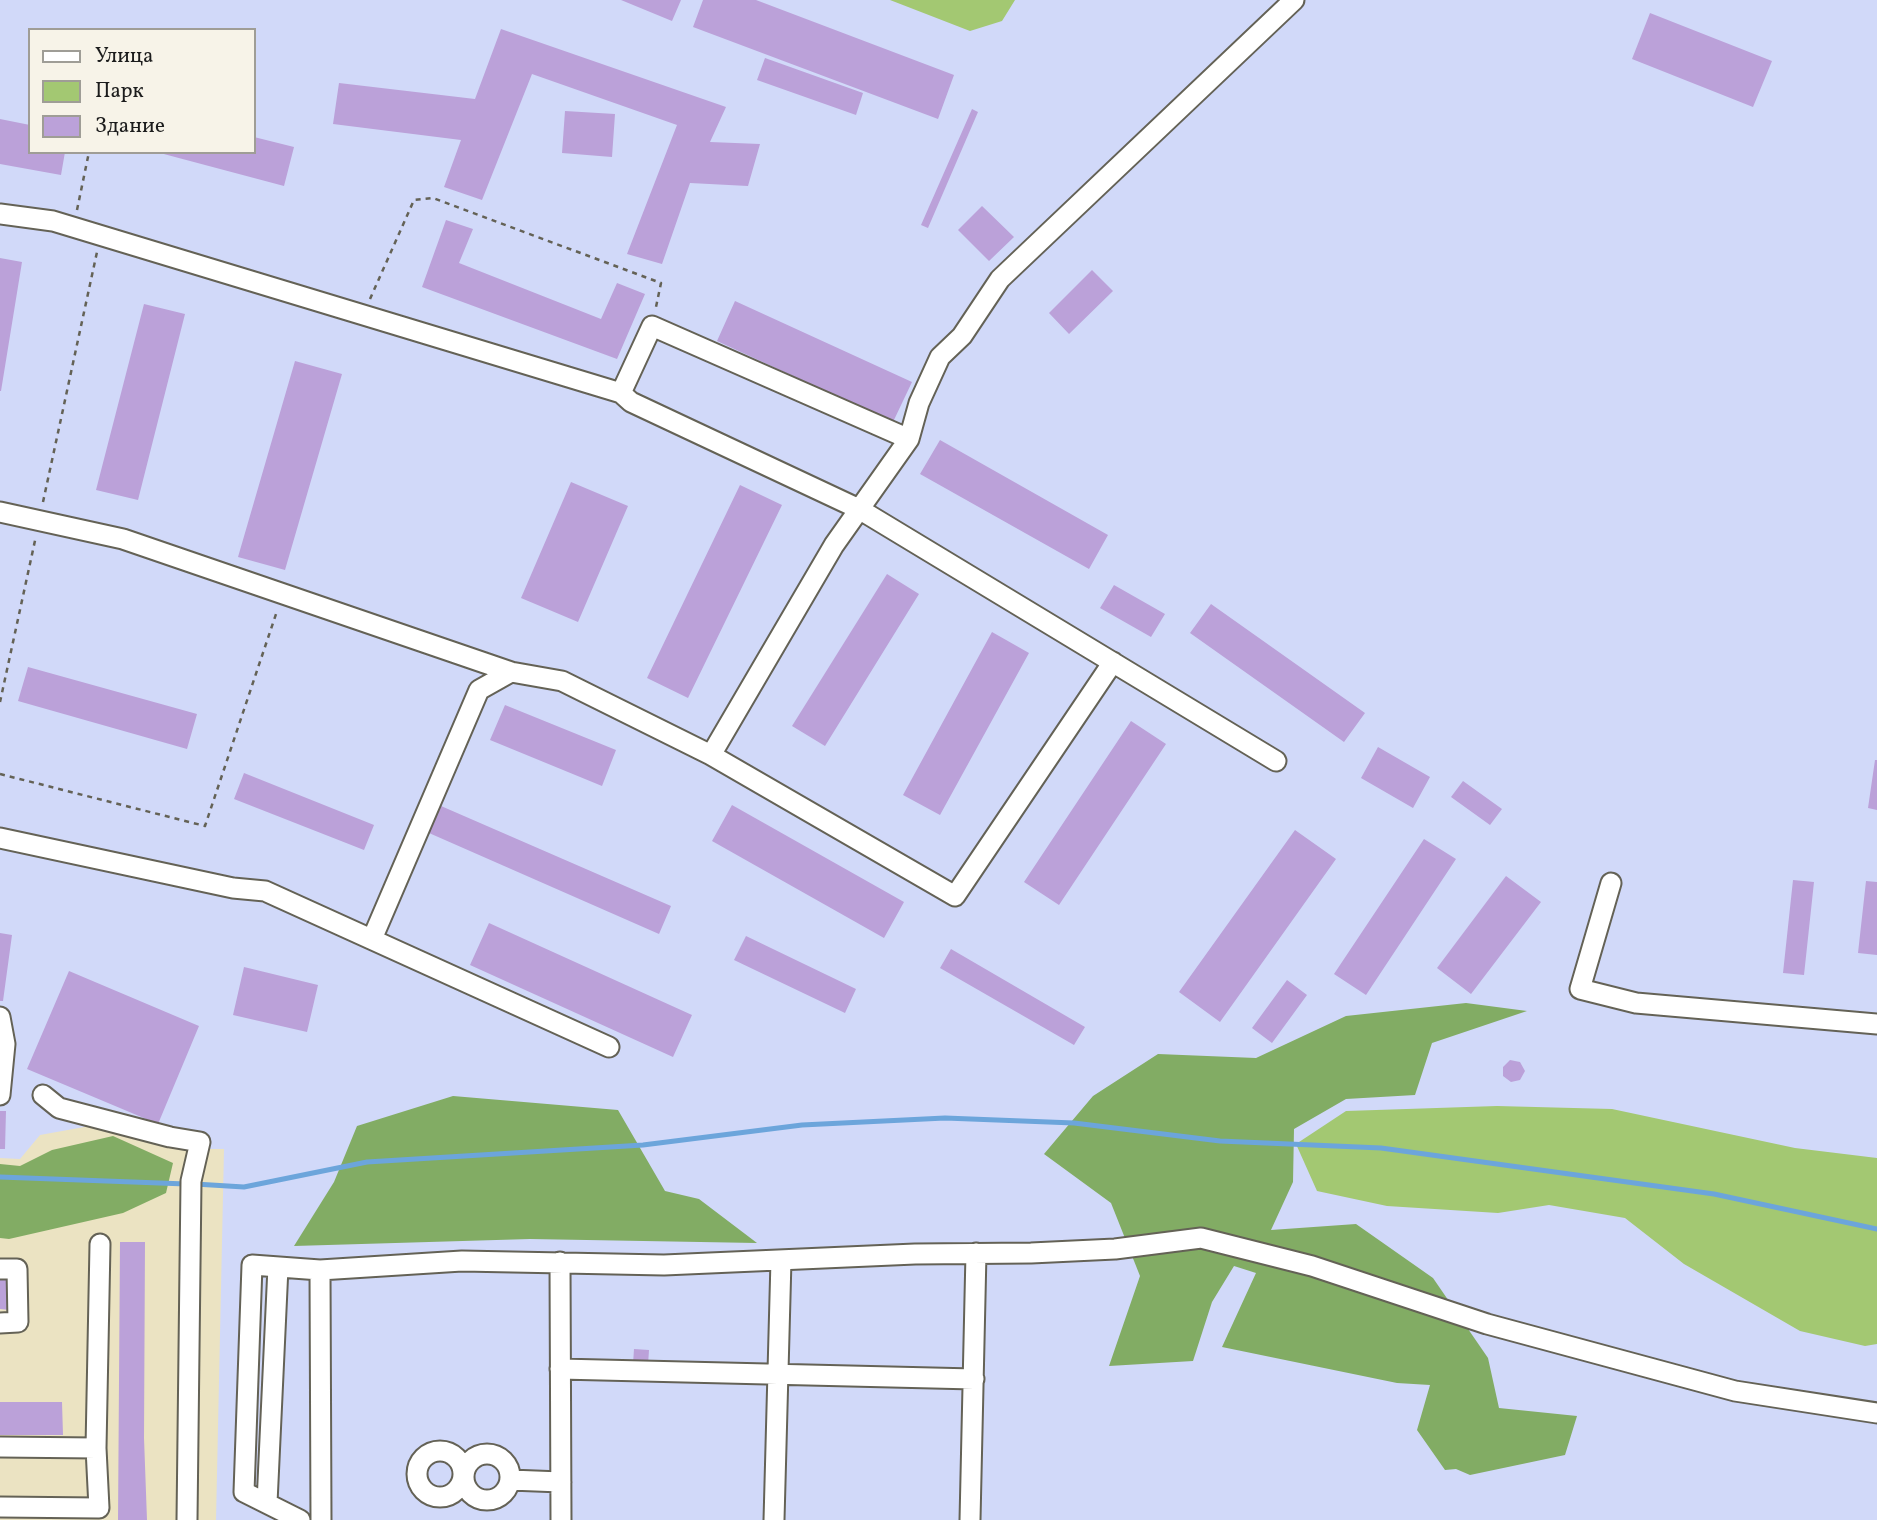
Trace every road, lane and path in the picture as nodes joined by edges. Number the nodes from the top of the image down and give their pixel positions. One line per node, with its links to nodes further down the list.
1 (1294, 0): 9 (street)
2 (89, 154): 4 (path)
3 (0, 214): 4 (street)
4 (73, 227): 5 (street)
5 (100, 235): 6 (street); 12 (path)
6 (363, 315): 7 (path); 8 (street)
7 (652, 326): 8 (street); 9 (street)
8 (621, 393): 10 (street)
9 (909, 439): 10 (street)
10 (859, 509): 14 (street); 17 (street)
11 (0, 512): 12 (street)
12 (39, 520): 13 (street); 16 (path)
13 (283, 594): 15 (street); 19 (path)
14 (1113, 662): 17 (street); 18 (street)
15 (511, 672): 17 (street); 22 (street)
16 (0, 702)
17 (710, 755)
18 (1276, 761)
19 (0, 774)
20 (0, 838): 22 (street)
21 (1611, 883): 24 (street)
22 (372, 939): 25 (street)
23 (0, 1017): 27 (street)
24 (1877, 1024)
25 (610, 1047)
26 (44, 1094): 46 (street)
27 (0, 1095)
28 (100, 1244): 41 (street)
29 (976, 1254): 30 (street); 38 (street); 39 (street)
30 (781, 1260): 31 (street); 37 (street)
31 (559, 1262): 34 (street); 36 (street)
32 (278, 1267): 34 (street); 44 (street); 44 (street)
33 (0, 1269): 35 (street)
34 (320, 1270): 48 (street)
35 (0, 1323)
36 (560, 1369): 37 (street); 43 (street)
37 (778, 1375): 38 (street); 50 (street)
38 (974, 1380): 51 (street)
39 (1877, 1413)
40 (0, 1447): 41 (street)
41 (96, 1448): 45 (street)
42 (510, 1480): 42 (street); 43 (street)
43 (561, 1482): 49 (street)
44 (267, 1503): 47 (street)
45 (0, 1507)
46 (187, 1520)
47 (300, 1520)
48 (321, 1520)
49 (561, 1520)
50 (774, 1520)
51 (971, 1520)

